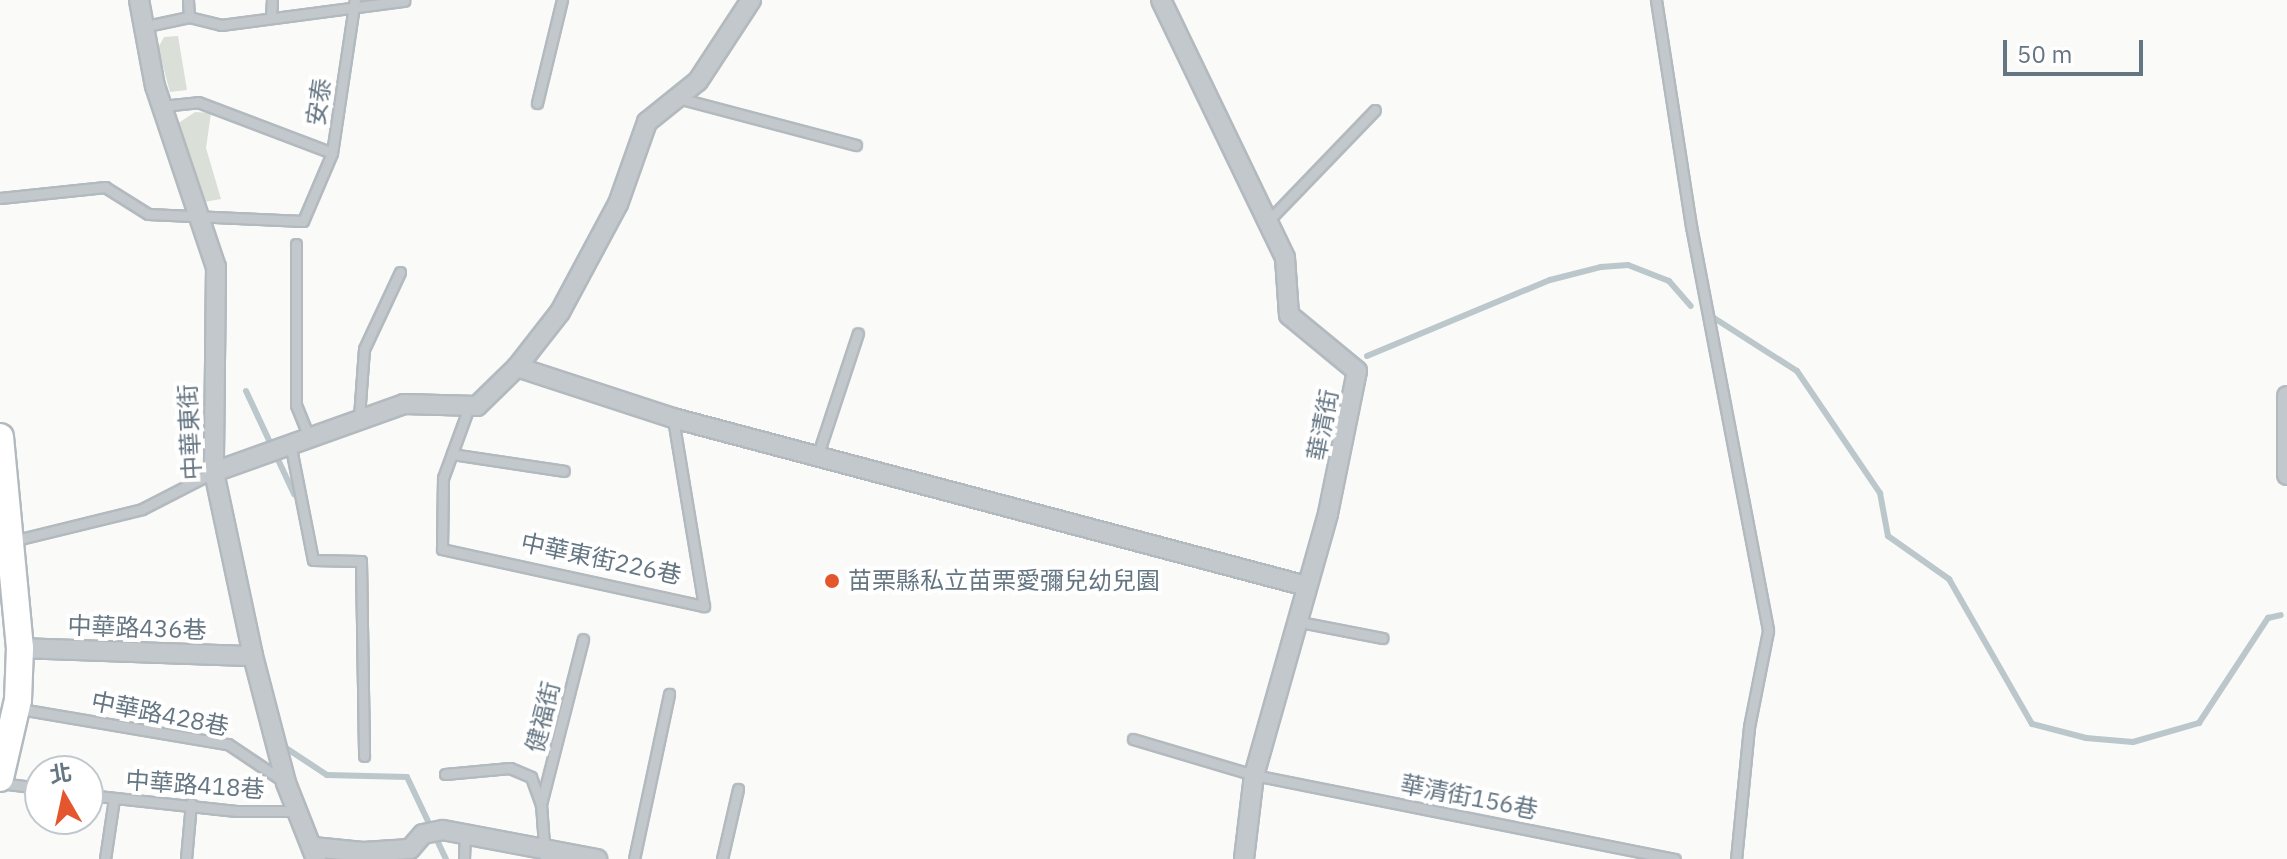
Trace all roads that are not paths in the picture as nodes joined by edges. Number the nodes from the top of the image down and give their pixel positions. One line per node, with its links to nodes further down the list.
1 (139, 0): 12 (street, 中華東街)
2 (188, 0): 10 (lane)
3 (272, 0): 11 (lane)
4 (562, 0): 14 (lane)
5 (751, 0): 13 (street)
6 (1161, 0): 21 (street, 華清街)
7 (1656, 0): 72 (lane)
8 (404, 1): 9 (lane)
9 (354, 5): 11 (lane); 18 (lane, 安泰)
10 (189, 17): 11 (lane); 12 (lane)
11 (271, 18)
12 (142, 27): 15 (street, 中華東街)
13 (676, 98): 17 (lane); 25 (street)
14 (537, 103)
15 (162, 106): 18 (lane, 安泰); 20 (street, 中華東街)
16 (1375, 110): 21 (lane)
17 (856, 145)
18 (332, 153): 20 (lane)
19 (0, 198): 20 (lane)
20 (201, 219): 36 (street, 中華東街)
21 (1268, 221): 40 (street, 華清街)
22 (296, 244): 30 (lane)
23 (400, 272): 28 (lane)
24 (858, 333): 34 (lane)
25 (517, 367): 27 (street); 29 (street)
26 (2287, 396): 37 (street)
27 (469, 407): 28 (street); 33 (lane)
28 (359, 417): 30 (street)
29 (673, 418): 33 (lane, 中華東街226巷); 34 (street)
30 (308, 435): 32 (street)
31 (0, 437): 38 (street)
32 (287, 445): 36 (street); 49 (lane)
33 (452, 454): 35 (lane)
34 (818, 454): 40 (street)
35 (564, 471)
36 (214, 472): 39 (lane); 45 (street, 中華東街)
37 (2287, 475)
38 (2, 496): 39 (street)
39 (9, 542): 44 (street)
40 (1306, 586): 41 (street, 華清街)
41 (1300, 622): 42 (lane); 51 (street, 華清街)
42 (1382, 638)
43 (583, 639): 59 (lane, 健福街)
44 (20, 648): 45 (street, 中華路436巷); 47 (street)
45 (253, 656): 53 (street, 中華東街)
46 (669, 694): 68 (lane)
47 (16, 708): 52 (street); 53 (lane, 中華路428巷)
48 (1133, 739): 51 (lane, 華清街156巷)
49 (364, 756)
50 (445, 774): 59 (lane, 健福街)
51 (1254, 775): 70 (street, 華清街); 71 (lane, 華清街156巷)
52 (0, 780): 54 (lane)
53 (286, 783): 60 (street, 中華東街)
54 (24, 785)
55 (738, 789): 69 (lane)
56 (104, 797): 57 (lane, 中華路418巷)
57 (114, 799): 58 (lane, 中華路418巷); 64 (lane)
58 (191, 803): 60 (lane, 中華路418巷); 65 (lane)
59 (541, 804): 62 (lane, 健福街)
60 (299, 811): 63 (street, 中華東街)
61 (465, 836): 62 (street); 63 (street); 66 (lane)
62 (544, 852): 67 (street)
63 (314, 853)
64 (105, 859)
65 (186, 859)
66 (464, 859)
67 (597, 859)
68 (634, 859)
69 (722, 859)
70 (1244, 859)
71 (1675, 859)
72 (1736, 859)

